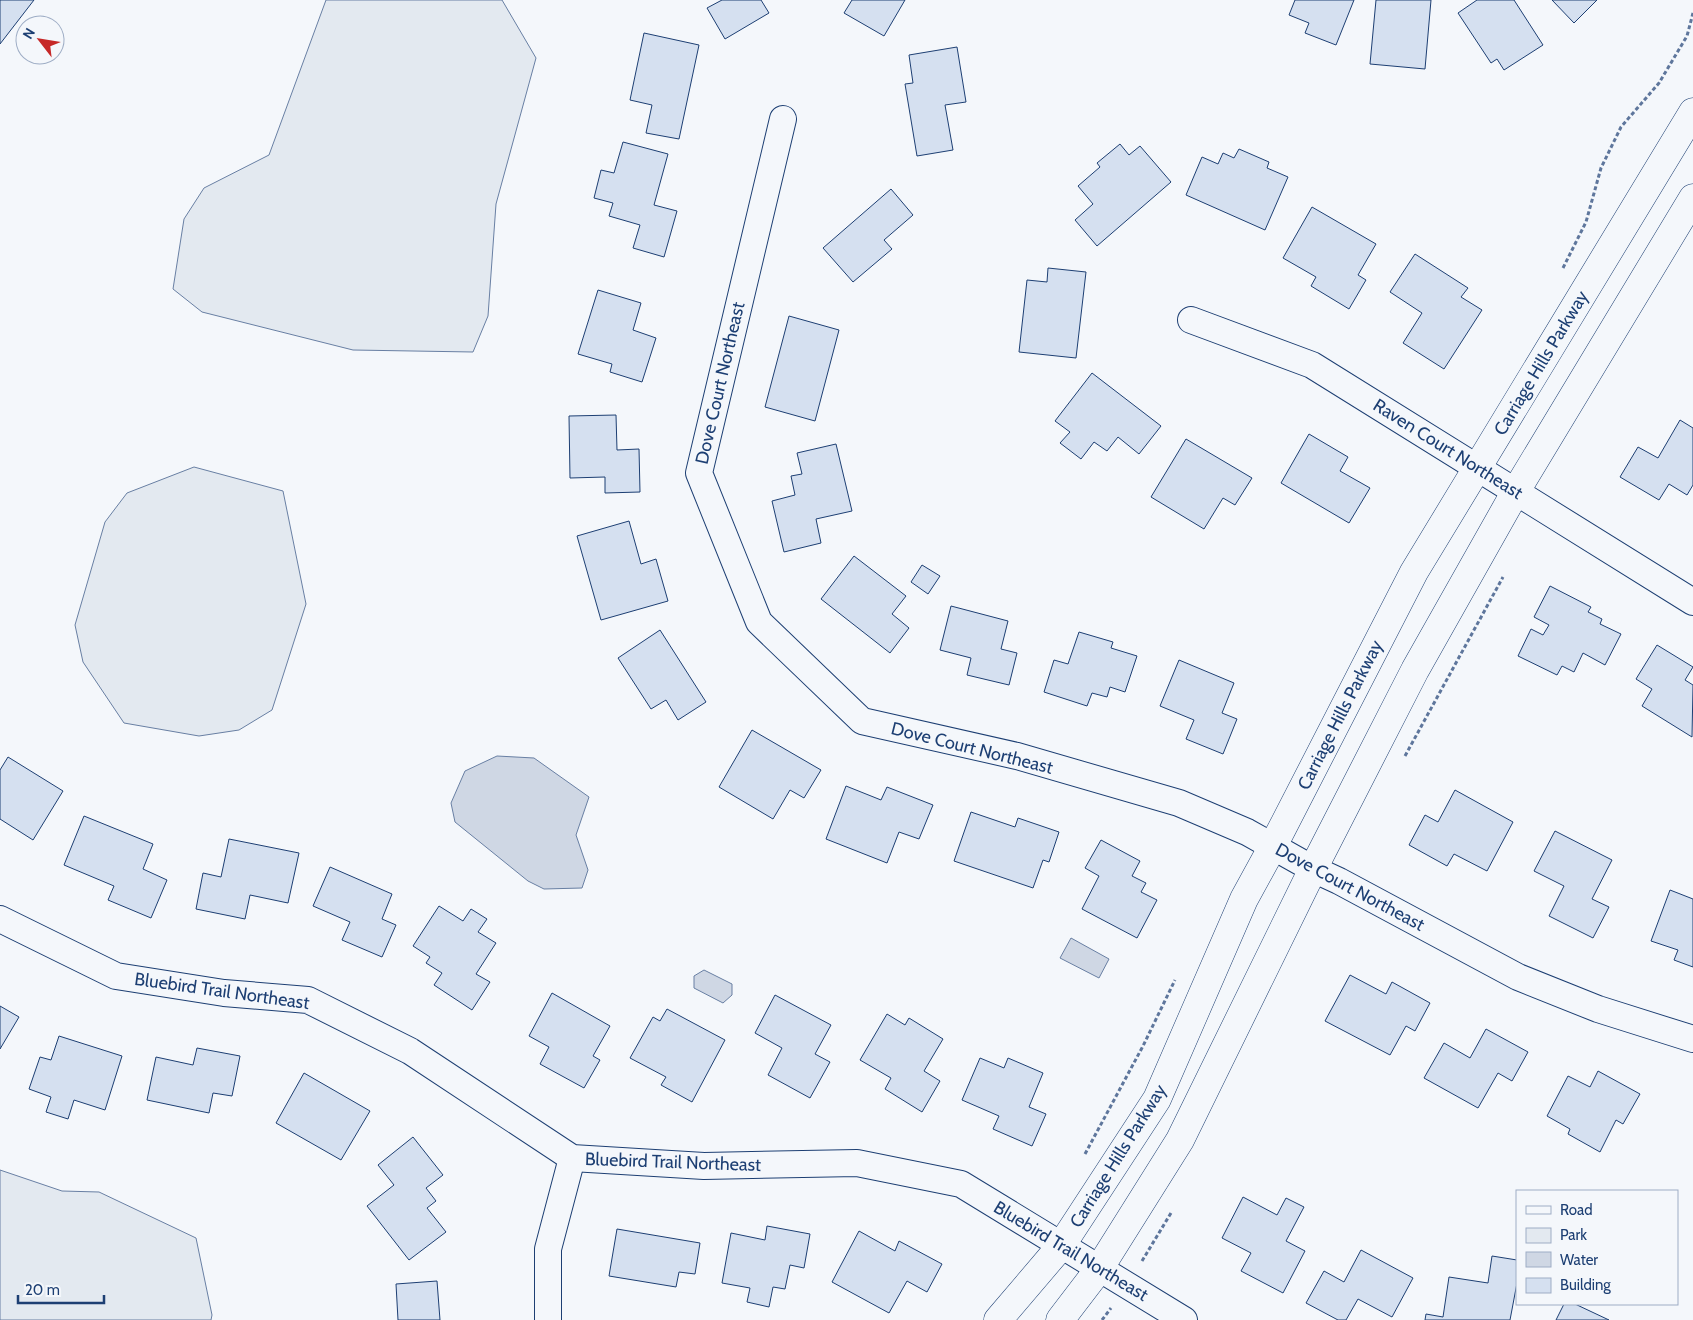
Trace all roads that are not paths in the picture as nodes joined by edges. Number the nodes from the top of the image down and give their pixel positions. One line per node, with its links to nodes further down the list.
1 (1693, 112): 5 (street, Carriage Hills Parkway)
2 (783, 119): 8 (street, Dove Court Northeast)
3 (1693, 198): 6 (street)
4 (1191, 320): 5 (street, Raven Court Northeast)
5 (1477, 467): 6 (street, Raven Court Northeast); 8 (street, Carriage Hills Parkway)
6 (1516, 491): 7 (street, Raven Court Northeast); 9 (street)
7 (1693, 602)
8 (1273, 846): 9 (street, Dove Court Northeast); 13 (street, Carriage Hills Parkway)
9 (1313, 869): 11 (street, Dove Court Northeast); 14 (street)
10 (0, 919): 12 (street, Bluebird Trail Northeast)
11 (1693, 1040)
12 (572, 1158): 13 (street, Bluebird Trail Northeast); 15 (street)
13 (1061, 1246): 14 (street, Bluebird Trail Northeast); 16 (street, Carriage Hills Parkway)
14 (1099, 1269): 17 (street); 18 (street, Bluebird Trail Northeast)
15 (548, 1320)
16 (998, 1320)
17 (1060, 1320)
18 (1184, 1320)

